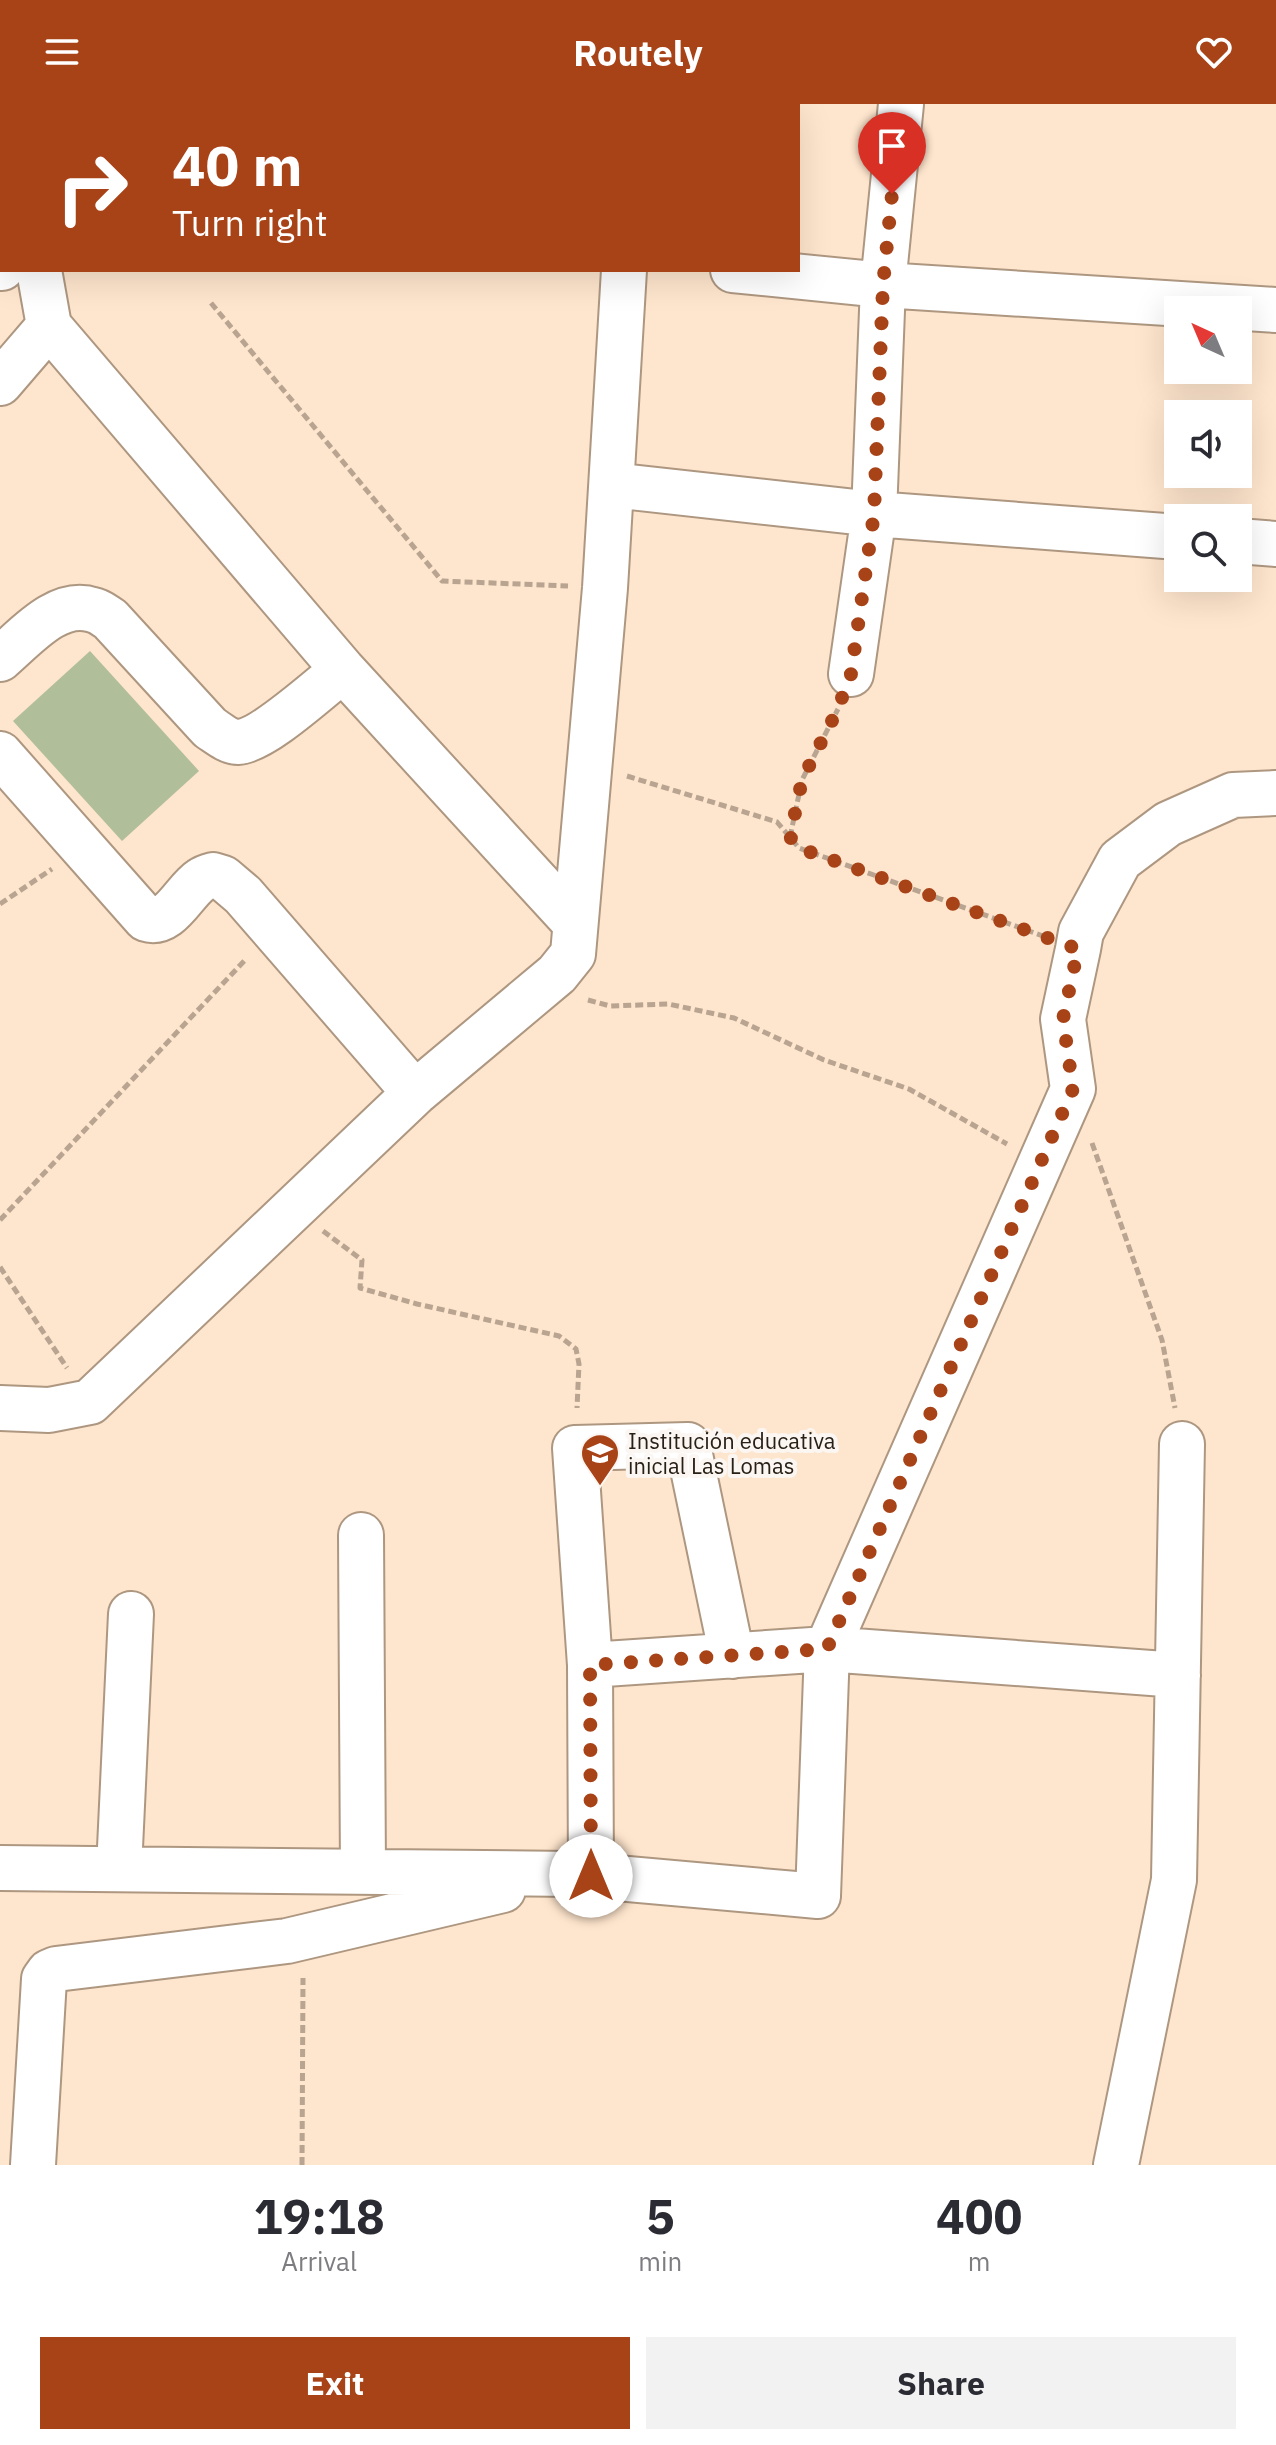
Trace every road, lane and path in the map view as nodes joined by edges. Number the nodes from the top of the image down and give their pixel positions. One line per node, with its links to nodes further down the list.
1 (901, 104): 5 (street)
2 (21, 272): 8 (street)
3 (624, 272): 10 (street)
4 (753, 272): 5 (street)
5 (883, 285): 7 (street); 11 (street)
6 (211, 303): 15 (path)
7 (1276, 310)
8 (49, 326): 9 (street); 17 (street)
9 (0, 383)
10 (612, 485): 11 (street); 15 (street)
11 (874, 514): 12 (street); 18 (street)
12 (1164, 536)
13 (1252, 542): 14 (street)
14 (1276, 544)
15 (605, 588): 20 (street)
16 (0, 659): 17 (street)
17 (343, 670): 25 (street)
18 (851, 674): 22 (path)
19 (0, 754): 23 (street)
20 (588, 773): 22 (path); 25 (street)
21 (1276, 793): 27 (street)
22 (790, 837): 27 (path)
23 (83, 847): 24 (path); 26 (street)
24 (0, 904)
25 (575, 923): 28 (street)
26 (274, 929): 30 (street); 33 (path)
27 (1078, 949): 29 (street)
28 (557, 974): 30 (street); 31 (path)
29 (1073, 1089): 31 (street); 37 (path)
30 (415, 1093): 32 (street)
31 (1035, 1176): 41 (street)
32 (294, 1208): 35 (street); 38 (path)
33 (0, 1220)
34 (0, 1267): 35 (path)
35 (90, 1402): 36 (street)
36 (0, 1408)
37 (1182, 1444): 44 (street)
38 (575, 1448): 42 (street); 43 (street)
39 (361, 1535): 47 (street)
40 (131, 1614): 46 (street)
41 (827, 1649): 42 (street); 44 (street); 48 (street)
42 (732, 1656): 43 (street)
43 (590, 1665): 48 (street)
44 (1178, 1675): 52 (street)
45 (0, 1868): 46 (street)
46 (119, 1869): 47 (street)
47 (363, 1872): 48 (street)
48 (582, 1875): 50 (street)
49 (303, 1971): 51 (path)
50 (33, 2165)
51 (302, 2165)
52 (1116, 2165)

